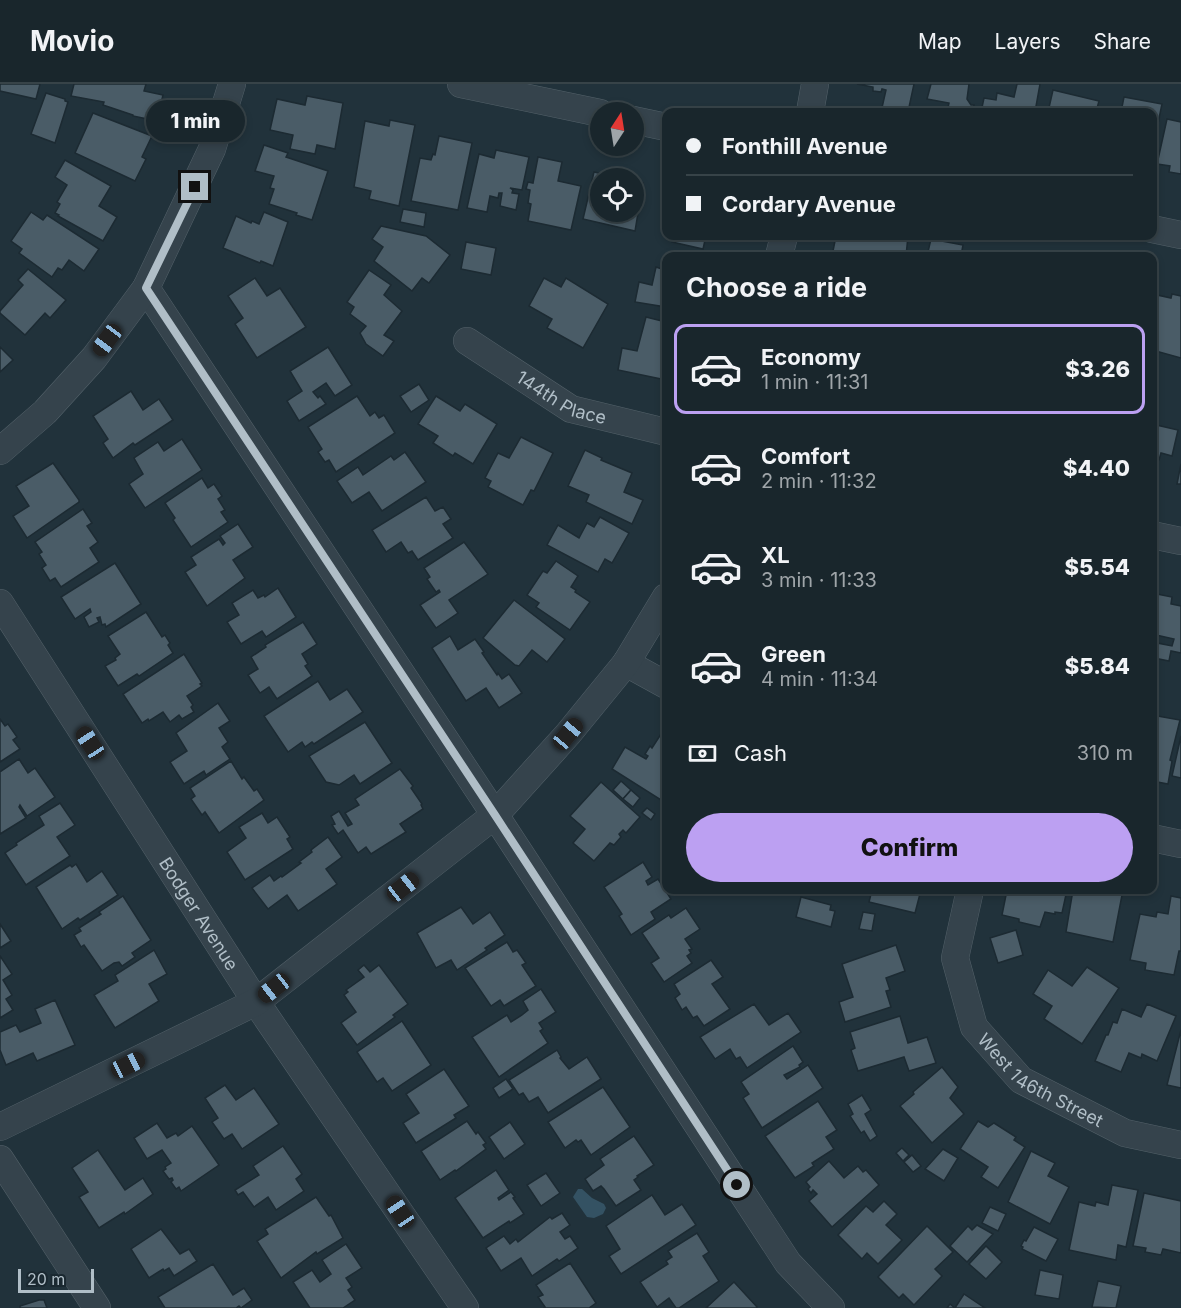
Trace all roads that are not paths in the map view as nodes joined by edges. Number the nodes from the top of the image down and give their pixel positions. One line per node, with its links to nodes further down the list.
1 (232, 84): 10 (street)
2 (461, 84): 5 (street)
3 (815, 84): 4 (street)
4 (811, 108)
5 (590, 111)
6 (644, 122): 7 (street)
7 (662, 126)
8 (1157, 230): 9 (street)
9 (1181, 235)
10 (146, 288): 13 (street); 20 (street)
11 (466, 341): 12 (street, 144th Place)
12 (662, 431)
13 (0, 451)
14 (1157, 536): 15 (street)
15 (1181, 541)
16 (0, 603): 24 (street, Bodger Avenue)
17 (662, 604): 18 (street)
18 (626, 663): 19 (street); 20 (street)
19 (662, 683)
20 (495, 815): 24 (street); 30 (street)
21 (1157, 839): 22 (street)
22 (1181, 844)
23 (969, 894): 26 (street, West 146th Street)
24 (256, 1002): 25 (street); 29 (street, Bodger Avenue)
25 (0, 1127)
26 (1181, 1145)
27 (0, 1159): 28 (street)
28 (97, 1308)
29 (465, 1308)
30 (831, 1308)

